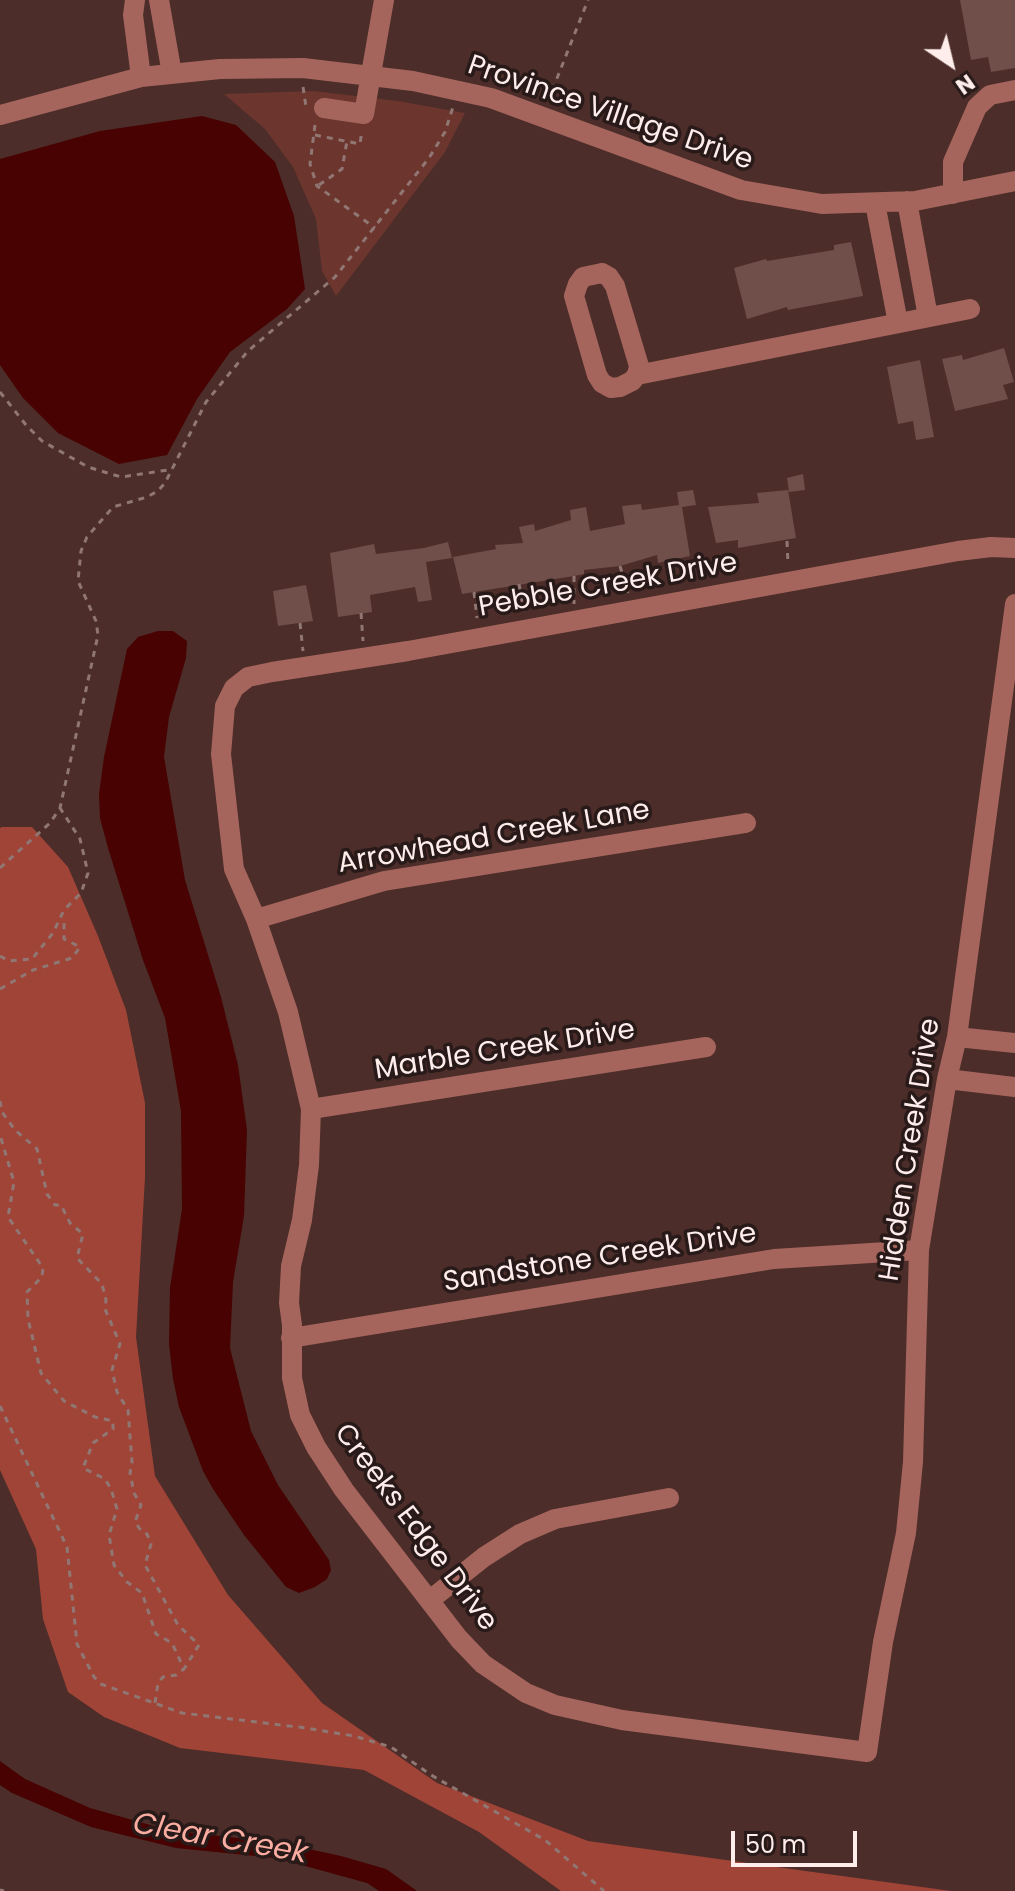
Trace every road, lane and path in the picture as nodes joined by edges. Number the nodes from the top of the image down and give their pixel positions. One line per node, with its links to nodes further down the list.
1 (135, 0): 8 (street)
2 (159, 0): 6 (street)
3 (384, 0): 7 (street)
4 (588, 0): 11 (path)
5 (303, 68): 6 (street, Province Village Drive); 7 (street, Province Village Drive); 14 (path)
6 (172, 74): 8 (street, Province Village Drive)
7 (370, 75): 10 (street, Province Village Drive); 12 (street)
8 (141, 77): 13 (street, Province Village Drive)
9 (1015, 90): 19 (street)
10 (457, 91): 21 (street, Province Village Drive); 22 (path)
11 (547, 101)
12 (364, 114): 14 (street); 16 (path)
13 (0, 115)
14 (316, 115): 15 (path)
15 (315, 135): 16 (path); 18 (path)
16 (347, 141): 18 (path)
17 (1015, 181): 19 (street, Province Village Drive)
18 (317, 186): 22 (path)
19 (953, 194): 20 (street, Province Village Drive)
20 (907, 201): 21 (street, Province Village Drive); 24 (street)
21 (875, 203): 25 (street)
22 (375, 228): 28 (path)
23 (970, 309): 24 (street)
24 (928, 317): 25 (street)
25 (898, 323): 26 (street)
26 (637, 375): 26 (street)
27 (0, 392): 28 (path)
28 (171, 470): 48 (path)
29 (787, 541): 34 (path)
30 (1015, 548): 34 (street, Pebble Creek Drive)
31 (680, 559): 37 (path)
32 (620, 566): 39 (path)
33 (574, 576): 41 (path)
34 (789, 582): 37 (street, Pebble Creek Drive)
35 (519, 584): 43 (path)
36 (474, 592): 44 (path)
37 (688, 600): 39 (street, Pebble Creek Drive)
38 (1015, 604): 55 (street, Hidden Creek Drive)
39 (631, 610): 41 (street, Pebble Creek Drive)
40 (361, 613): 45 (path)
41 (576, 620): 43 (street, Pebble Creek Drive)
42 (300, 623): 46 (path)
43 (526, 629): 44 (street, Pebble Creek Drive)
44 (480, 638): 45 (street, Pebble Creek Drive)
45 (364, 658): 46 (street, Pebble Creek Drive)
46 (304, 667): 47 (street, Pebble Creek Drive)
47 (225, 706): 52 (street, Creeks Edge Drive)
48 (60, 808): 50 (path); 51 (path)
49 (746, 823): 52 (street, Arrowhead Creek Lane)
50 (0, 868)
51 (61, 919): 53 (path); 54 (path)
52 (256, 919): 61 (street, Creeks Edge Drive)
53 (0, 956)
54 (0, 989)
55 (957, 1037): 56 (street); 58 (street, Hidden Creek Drive)
56 (1015, 1043)
57 (706, 1047): 61 (street, Marble Creek Drive)
58 (947, 1079): 59 (street); 63 (street, Hidden Creek Drive)
59 (1015, 1087)
60 (0, 1101): 68 (path)
61 (311, 1109): 64 (street, Creeks Edge Drive)
62 (0, 1135): 68 (path)
63 (919, 1250): 64 (street, Sandstone Creek Drive); 70 (street, Hidden Creek Drive)
64 (291, 1338): 67 (street, Creeks Edge Drive)
65 (0, 1406): 69 (path)
66 (669, 1498): 67 (street)
67 (430, 1600): 70 (street, Creeks Edge Drive)
68 (184, 1669): 69 (path)
69 (154, 1704): 71 (path)
70 (867, 1752)
71 (604, 1891)

